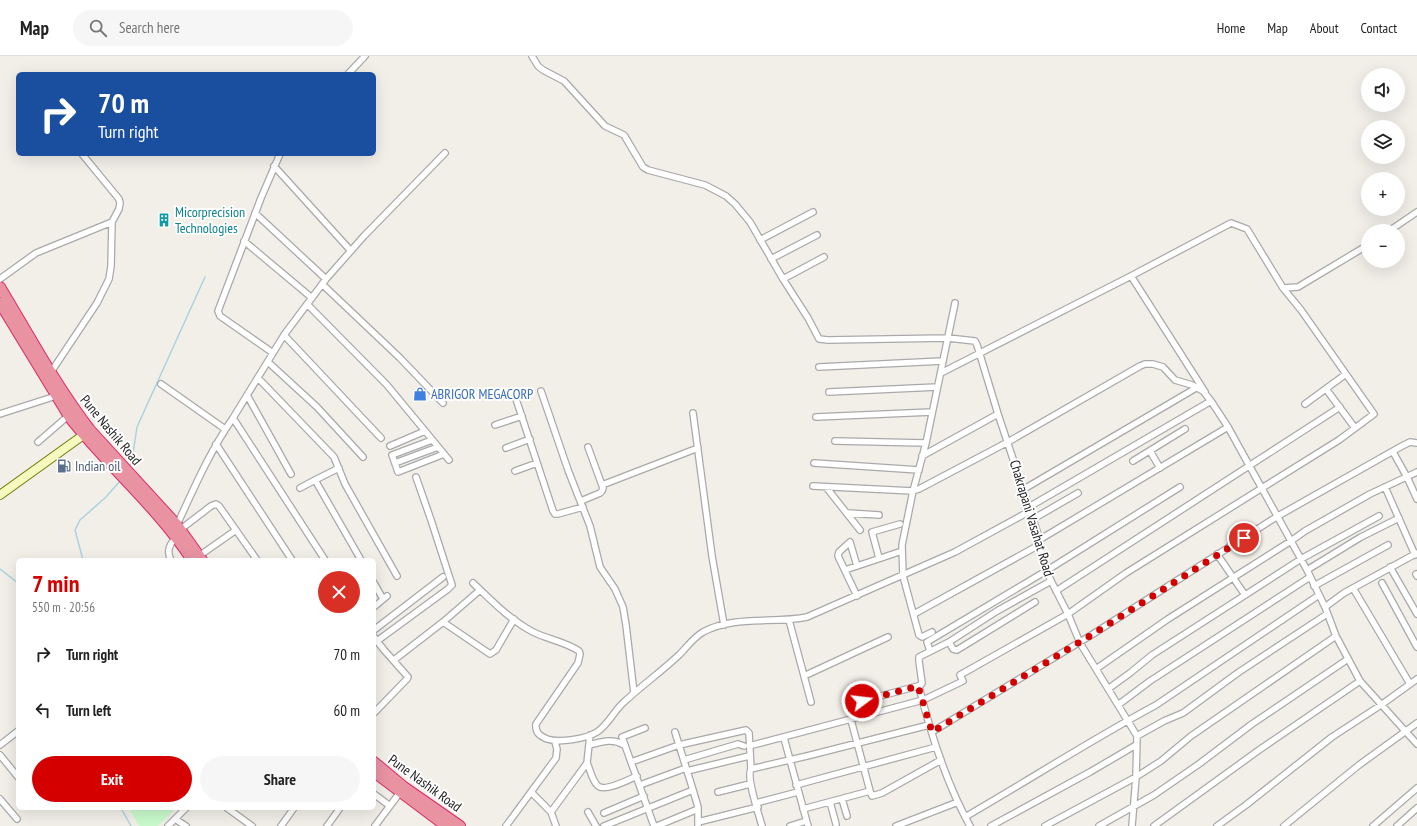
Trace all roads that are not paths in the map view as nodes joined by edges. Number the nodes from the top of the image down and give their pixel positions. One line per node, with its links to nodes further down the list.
1 (365, 56): 3 (street)
2 (532, 56): 14 (street)
3 (350, 72)
4 (445, 153): 17 (street)
5 (84, 156): 11 (street)
6 (279, 156): 7 (street)
7 (274, 166): 10 (street); 17 (street)
8 (813, 212): 14 (street)
9 (1417, 212): 12 (street)
10 (255, 214): 15 (street); 23 (street)
11 (112, 222): 21 (street); 37 (street)
12 (1399, 224)
13 (817, 235): 19 (street)
14 (760, 240): 19 (street)
15 (244, 241): 26 (street); 32 (street)
16 (1361, 249): 25 (street)
17 (351, 250): 23 (street)
18 (824, 257): 22 (street)
19 (771, 259): 22 (street)
20 (1131, 276): 25 (street); 33 (street); 50 (street)
21 (0, 279)
22 (783, 279): 31 (street)
23 (324, 281): 26 (street); 51 (street)
24 (0, 287): 37 (highway, Pune Nashik Road)
25 (1284, 288): 39 (street)
26 (312, 298): 29 (street)
27 (0, 303): 48 (highway, Pune Nashik Road)
28 (955, 303): 31 (street)
29 (307, 304): 30 (street); 67 (street)
30 (284, 335): 32 (street); 69 (street)
31 (948, 338): 33 (street, Chakrapani Vasahat Road); 34 (street)
32 (273, 353): 35 (street)
33 (980, 354): 38 (street); 57 (street, Chakrapani Vasahat Road)
34 (943, 361): 36 (street); 38 (street)
35 (268, 362): 40 (street); 87 (street)
36 (819, 367)
37 (51, 372): 68 (highway, Pune Nashik Road)
38 (941, 373): 42 (street)
39 (1346, 374): 44 (street); 64 (street)
40 (258, 378): 47 (street); 94 (street)
41 (160, 384): 65 (street)
42 (937, 387): 46 (street); 54 (street)
43 (1196, 388): 50 (street); 74 (street); 110 (street)
44 (1326, 389): 52 (street); 53 (street)
45 (541, 391): 115 (street)
46 (829, 392)
47 (247, 395): 61 (street); 99 (street)
48 (56, 396): 56 (street); 58 (highway, Pune Nashik Road)
49 (501, 396): 59 (street)
50 (1211, 401): 63 (street); 116 (street)
51 (443, 403)
52 (1305, 404)
53 (1340, 407): 64 (street); 93 (street)
54 (932, 412): 60 (street); 75 (street)
55 (693, 413): 82 (street)
56 (0, 414)
57 (998, 414): 74 (street, Chakrapani Vasahat Road); 86 (street)
58 (68, 416): 68 (highway, Pune Nashik Road); 73 (street)
59 (522, 416): 62 (street); 70 (street)
60 (816, 416)
61 (233, 418): 65 (street); 138 (street)
62 (495, 425)
63 (1228, 427): 93 (street); 95 (street)
64 (1356, 428): 109 (street)
65 (225, 429): 77 (street)
66 (1185, 429): 83 (street)
67 (425, 431): 71 (street); 78 (street)
68 (87, 433): 113 (main road); 124 (highway, Pune Nashik Road)
69 (381, 438)
70 (530, 439): 81 (street); 91 (street)
71 (432, 440): 79 (street); 90 (street)
72 (836, 441): 75 (street)
73 (38, 442)
74 (1008, 442): 110 (street, Chakrapani Vasahat Road); 111 (street)
75 (926, 443): 86 (street)
76 (1417, 443): 84 (street)
77 (216, 444): 124 (street); 137 (street)
78 (390, 446)
79 (438, 447): 85 (street); 90 (street)
80 (588, 447): 103 (street)
81 (506, 448)
82 (698, 448): 103 (street); 173 (street)
83 (1150, 451): 89 (street); 95 (street)
84 (1393, 452): 100 (street); 119 (street)
85 (444, 454): 88 (street); 90 (street)
86 (922, 456): 96 (street)
87 (363, 457)
88 (449, 460)
89 (1133, 461)
90 (395, 463)
91 (537, 463): 97 (street); 115 (street)
92 (814, 463): 96 (street)
93 (1250, 466): 109 (street); 159 (street)
94 (339, 468): 102 (street); 147 (street)
95 (1160, 468): 128 (street)
96 (919, 470): 111 (street)
97 (515, 471)
98 (1417, 472): 100 (street)
99 (291, 474)
100 (1407, 477): 105 (street); 114 (street)
101 (416, 478): 178 (street)
102 (314, 480): 108 (street); 139 (street)
103 (602, 485): 115 (street)
104 (813, 486): 106 (street)
105 (1385, 486): 122 (street); 127 (street)
106 (826, 487): 111 (street); 117 (street)
107 (1180, 487): 146 (street)
108 (300, 488)
109 (1262, 488): 119 (street); 167 (street)
110 (1024, 489): 116 (street, Chakrapani Vasahat Road)
111 (913, 491): 130 (street)
112 (1078, 493): 121 (street)
113 (0, 495)
114 (1417, 499)
115 (582, 504): 193 (street)
116 (1030, 509): 121 (street, Chakrapani Vasahat Road); 148 (street)
117 (848, 513): 118 (street); 126 (street)
118 (879, 515)
119 (1278, 516): 127 (street); 131 (street)
120 (1379, 516): 141 (street)
121 (1033, 518): 128 (street, Chakrapani Vasahat Road)
122 (1399, 518): 132 (street); 145 (street)
123 (900, 524): 140 (street)
124 (178, 530): 125 (street); 133 (street); 134 (highway, Pune Nashik Road)
125 (236, 530): 135 (street); 136 (street)
126 (860, 530)
127 (1291, 541): 141 (street); 151 (street)
128 (1039, 542): 146 (street, Chakrapani Vasahat Road); 166 (street)
129 (1388, 545): 156 (street)
130 (902, 551): 140 (street); 148 (street)
131 (1217, 554): 151 (street); 180 (street)
132 (1416, 554): 143 (street)
133 (170, 558)
134 (197, 558)
135 (199, 558)
136 (256, 558)
137 (291, 558)
138 (324, 558)
139 (360, 558)
140 (879, 558): 142 (street)
141 (1301, 559): 145 (street); 162 (street)
142 (857, 566): 144 (street); 144 (street)
143 (1390, 567): 157 (street); 169 (street)
144 (844, 570): 161 (street)
145 (1307, 570): 150 (street)
146 (1046, 571): 152 (street, Chakrapani Vasahat Road); 182 (street)
147 (397, 576)
148 (903, 576): 161 (street); 166 (street)
149 (443, 577): 174 (street)
150 (1310, 577): 156 (street); 196 (street)
151 (1233, 578): 162 (street); 185 (street)
152 (1051, 581): 159 (street, Chakrapani Vasahat Road); 179 (street)
153 (473, 582): 158 (street)
154 (1382, 583): 181 (street)
155 (376, 586): 164 (street)
156 (1314, 586): 160 (street)
157 (1353, 588): 165 (street); 189 (street)
158 (480, 590): 170 (street); 172 (street)
159 (1056, 591): 167 (street, Chakrapani Vasahat Road)
160 (1319, 594): 165 (street); 200 (street)
161 (857, 596): 171 (street)
162 (1245, 596): 192 (street)
163 (1035, 602): 179 (street)
164 (376, 605)
165 (1325, 607): 168 (street)
166 (914, 614): 175 (street)
167 (1068, 614): 180 (street, Chakrapani Vasahat Road); 194 (street)
168 (1327, 614): 176 (street); 209 (street)
169 (1417, 614)
170 (514, 619): 172 (street); 211 (street)
171 (789, 620): 173 (street); 186 (street)
172 (443, 622): 184 (street)
173 (724, 626): 193 (street)
174 (376, 628)
175 (932, 632)
176 (1336, 636): 183 (street); 235 (street)
177 (888, 637): 186 (street)
178 (376, 639): 184 (street)
179 (949, 642): 182 (street)
180 (1080, 642): 185 (street, Chakrapani Vasahat Road); 205 (street)
181 (1417, 647)
182 (930, 651): 191 (street)
183 (1348, 659): 188 (street); 255 (street)
184 (394, 660): 198 (street)
185 (1096, 669): 192 (street, Chakrapani Vasahat Road)
186 (804, 676): 195 (street)
187 (1417, 679): 189 (street)
188 (1360, 681): 197 (street); 294 (street)
189 (1410, 684): 197 (street)
190 (857, 686): 191 (street)
191 (919, 687): 194 (street)
192 (1108, 689): 196 (street, Chakrapani Vasahat Road)
193 (634, 693): 208 (street)
194 (922, 700): 199 (street); 202 (street)
195 (811, 702)
196 (1118, 705): 200 (street, Chakrapani Vasahat Road)
197 (1381, 705): 206 (street); 295 (street)
198 (376, 711)
199 (851, 720): 210 (street); 212 (street)
200 (1127, 721): 209 (street, Chakrapani Vasahat Road); 267 (street)
201 (1417, 723): 206 (street)
202 (929, 725): 205 (street); 212 (street)
203 (645, 728): 213 (street)
204 (675, 732): 217 (street)
205 (932, 732): 220 (street)
206 (1406, 732): 214 (street); 296 (street)
207 (16, 733): 215 (street)
208 (590, 735): 211 (street); 216 (street)
209 (1137, 736): 218 (street)
210 (784, 738): 219 (street); 224 (street)
211 (555, 742): 242 (street)
212 (857, 743): 224 (street); 229 (street)
213 (624, 744): 216 (street); 226 (street)
214 (1417, 744)
215 (0, 745)
216 (589, 745): 227 (street)
217 (679, 745): 219 (street); 223 (street); 226 (street)
218 (1136, 745): 235 (street); 290 (street)
219 (746, 746): 222 (street); 223 (street)
220 (936, 747): 225 (street); 229 (street)
221 (0, 755): 233 (street)
222 (749, 756): 230 (street); 231 (street)
223 (684, 760): 231 (street)
224 (789, 760): 230 (street); 238 (street)
225 (941, 760): 245 (street); 251 (street)
226 (632, 762): 234 (street)
227 (587, 763): 234 (street); 263 (street)
228 (376, 764): 240 (highway, Pune Nashik Road)
229 (864, 767): 238 (street); 245 (street)
230 (751, 769): 236 (street)
231 (687, 770): 237 (street); 241 (street)
232 (376, 773): 240 (highway, Pune Nashik Road)
233 (16, 775)
234 (637, 776): 237 (street)
235 (1136, 777): 255 (street); 291 (street)
236 (750, 784): 243 (street); 252 (street)
237 (640, 785): 247 (street)
238 (796, 785): 244 (street)
239 (1417, 788): 297 (street)
240 (402, 790): 253 (street); 279 (highway, Pune Nashik Road); 280 (highway, Pune Nashik Road)
241 (693, 790): 254 (street); 257 (street)
242 (531, 792): 263 (street); 281 (street)
243 (718, 792)
244 (798, 792): 252 (street); 258 (street)
245 (870, 792): 249 (street)
246 (376, 796): 253 (street)
247 (644, 796): 254 (street); 265 (street)
248 (0, 799): 268 (street)
249 (842, 799): 250 (street); 266 (street)
250 (830, 802): 258 (street); 272 (street)
251 (958, 802): 267 (street); 288 (street)
252 (757, 805): 270 (street); 286 (street)
253 (390, 806): 278 (street)
254 (648, 807): 284 (street); 285 (street)
255 (1133, 807): 292 (street); 293 (street)
256 (1417, 808): 298 (street)
257 (698, 809): 270 (street); 285 (street)
258 (803, 809): 271 (street)
259 (185, 810): 269 (street)
260 (230, 810): 275 (street)
261 (293, 810): 276 (street)
262 (339, 810): 277 (street)
263 (551, 812): 282 (street)
264 (588, 812): 283 (street)
265 (604, 813)
266 (847, 816)
267 (965, 817): 289 (street)
268 (17, 819)
269 (179, 821): 273 (street); 274 (street)
270 (698, 824)
271 (807, 824): 287 (street)
272 (836, 824)
273 (168, 826)
274 (186, 826)
275 (252, 826)
276 (281, 826)
277 (327, 826)
278 (375, 826)
279 (446, 826)
280 (460, 826)
281 (506, 826)
282 (556, 826)
283 (596, 826)
284 (604, 826)
285 (656, 826)
286 (762, 826)
287 (790, 826)
288 (896, 826)
289 (970, 826)
290 (991, 826)
291 (1045, 826)
292 (1099, 826)
293 (1132, 826)
294 (1154, 826)
295 (1217, 826)
296 (1284, 826)
297 (1373, 826)
298 (1397, 826)

